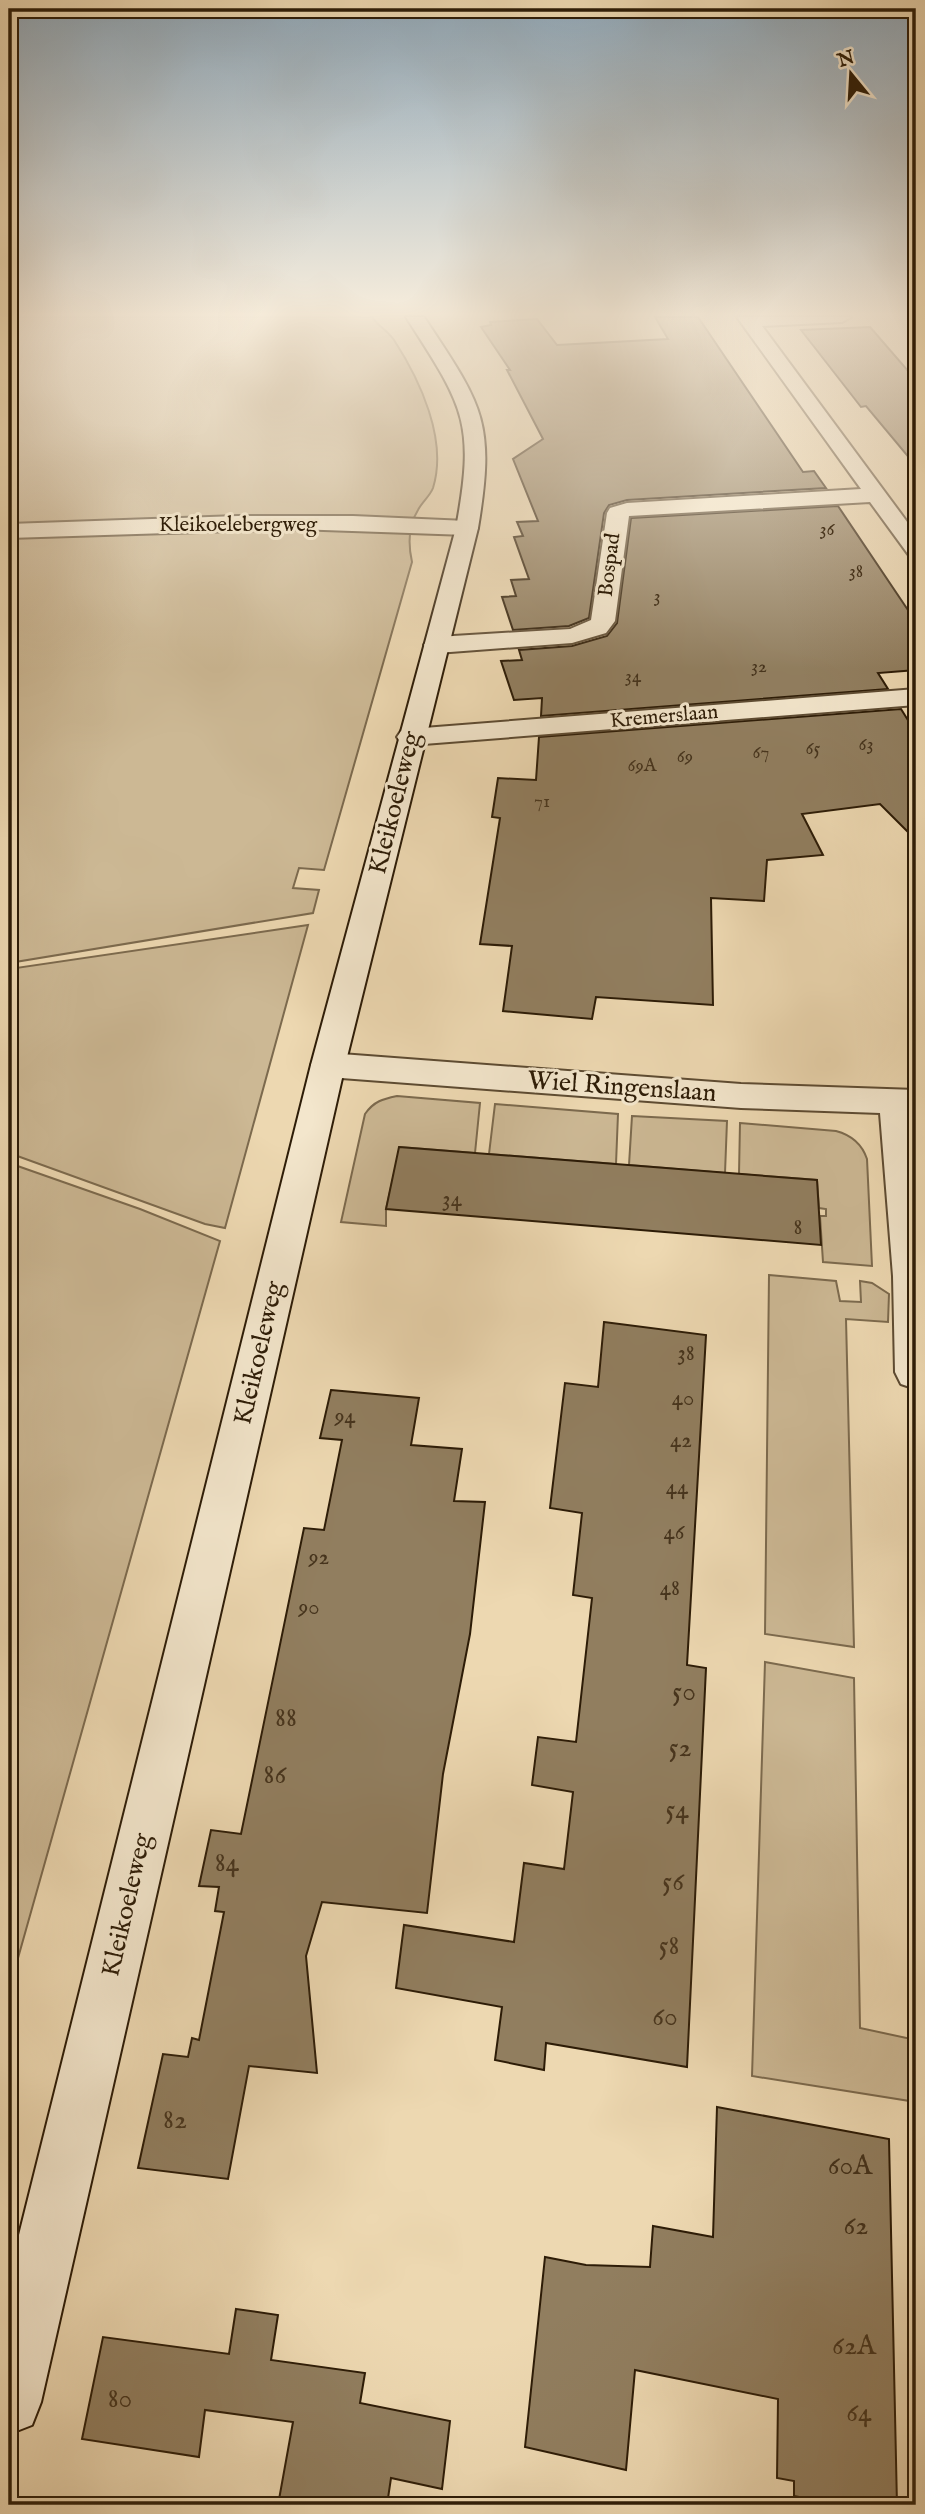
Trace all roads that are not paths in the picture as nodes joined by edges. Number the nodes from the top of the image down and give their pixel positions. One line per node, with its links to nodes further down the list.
1 (475, 434): 4 (street, Kleikoeleweg)
2 (832, 434): 3 (street)
3 (876, 495): 6 (street); 7 (street, Bospad)
4 (467, 528): 5 (street, Kleikoelebergweg); 7 (street, Kleikoeleweg)
5 (9, 531)
6 (916, 549)
7 (437, 645): 9 (street, Kleikoeleweg)
8 (916, 697): 9 (street, Kremerslaan)
9 (411, 737): 10 (street, Kleikoeleweg)
10 (328, 1065): 11 (street, Wiel Ringenslaan); 13 (street, Kleikoeleweg)
11 (907, 1102): 12 (street)
12 (916, 1372)
13 (9, 2402)

